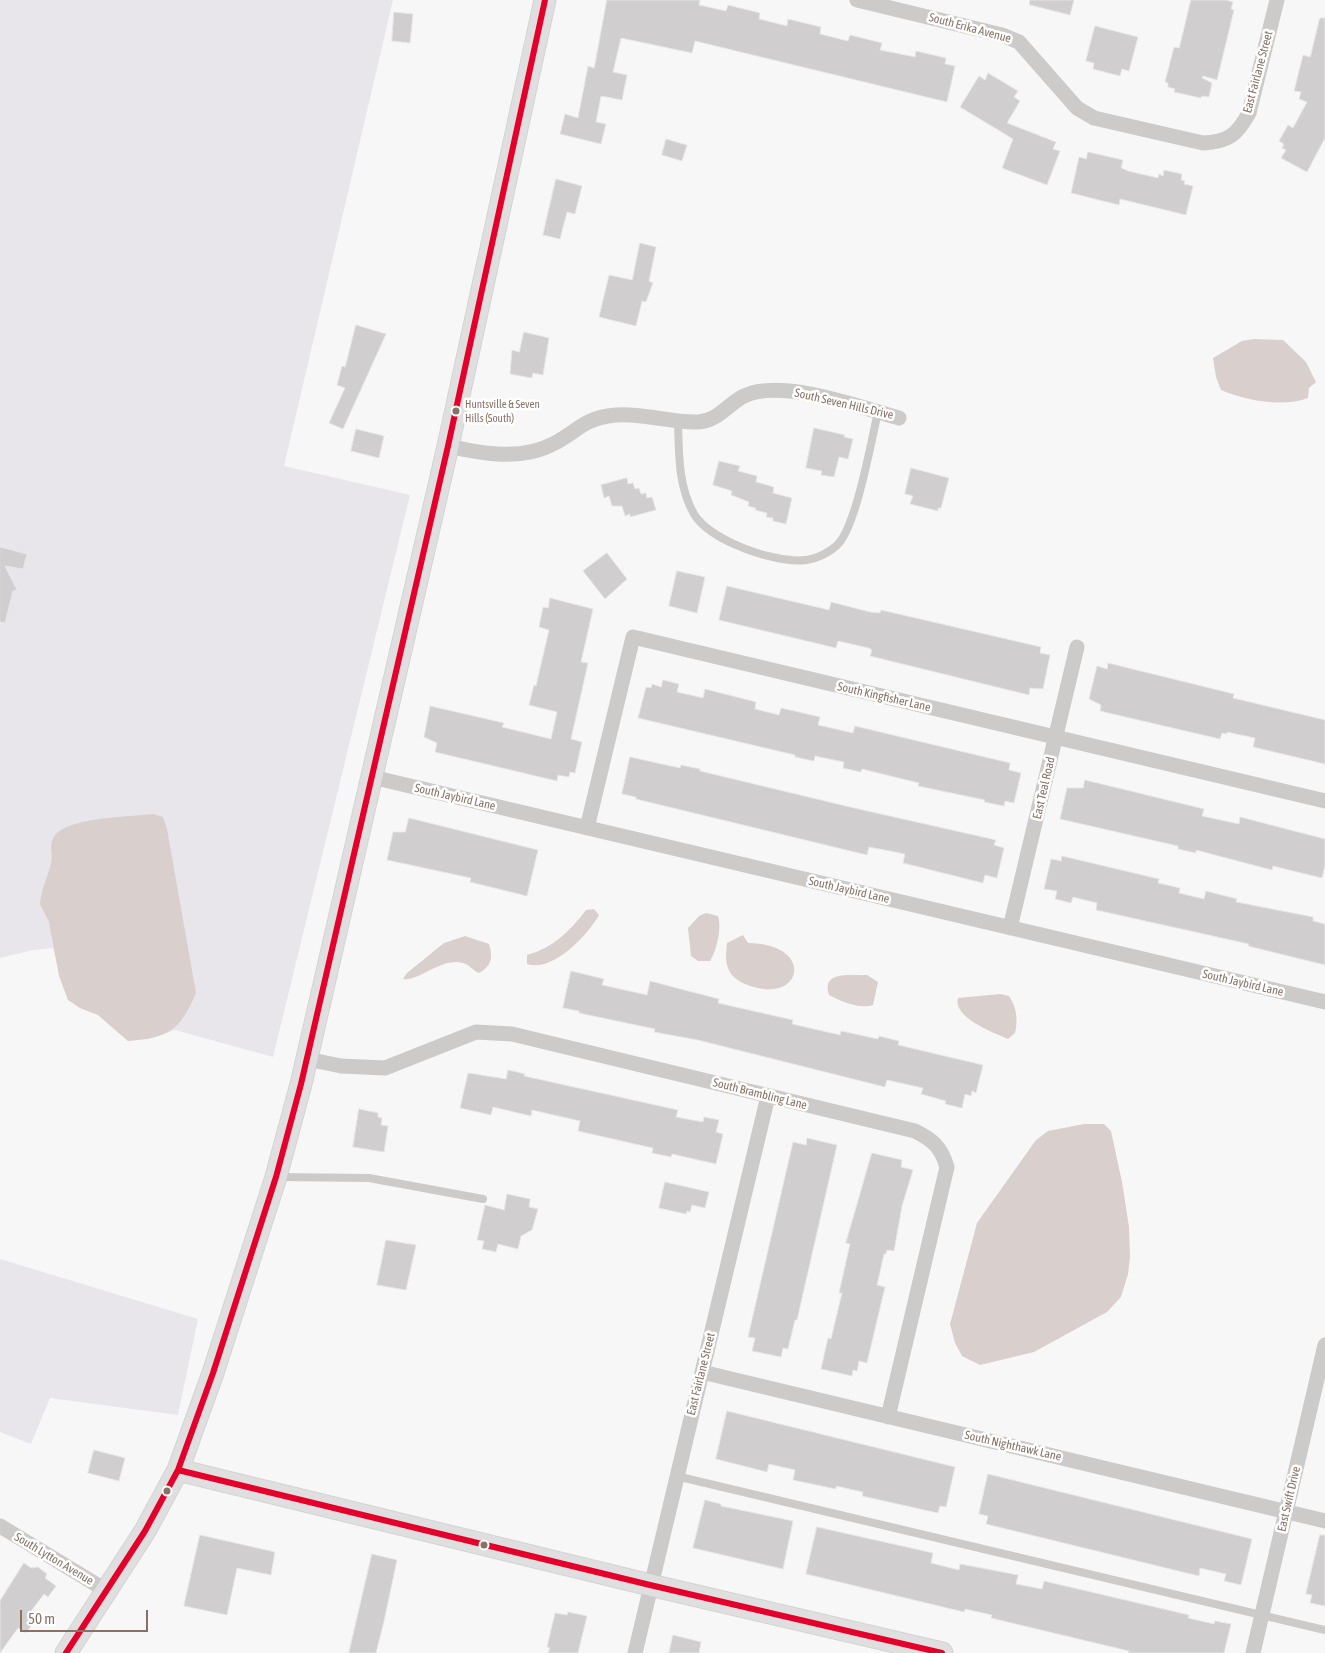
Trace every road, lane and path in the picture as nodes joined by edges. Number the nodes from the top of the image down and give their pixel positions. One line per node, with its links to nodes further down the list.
1 (545, 0): 8 (main road)
2 (856, 0): 4 (street, South Erika Avenue)
3 (1277, 0): 4 (street, East Fairlane Street)
4 (1229, 138)
5 (878, 412): 6 (street, South Seven Hills Drive); 7 (street, South Seven Hills Drive); 7 (lane)
6 (898, 418)
7 (678, 422): 8 (street, South Seven Hills Drive)
8 (448, 446): 11 (main road)
9 (1077, 647): 10 (street, East Teal Road)
10 (1056, 738): 12 (street, South Kingfisher Lane); 13 (street, South Kingfisher Lane); 14 (street, East Teal Road)
11 (372, 777): 13 (street, South Jaybird Lane); 16 (main road)
12 (1325, 802)
13 (587, 828): 14 (street, South Jaybird Lane)
14 (1010, 928): 15 (street, South Jaybird Lane)
15 (1325, 1002)
16 (307, 1059): 17 (street, South Brambling Lane); 18 (main road)
17 (768, 1096): 21 (street, East Fairlane Street); 22 (street, South Brambling Lane)
18 (276, 1177): 19 (lane); 23 (main road)
19 (483, 1199)
20 (1325, 1345): 25 (street, East Swift Drive)
21 (702, 1372): 22 (street, South Nighthawk Lane); 24 (street, East Fairlane Street)
22 (888, 1417): 25 (street, South Nighthawk Lane)
23 (178, 1470): 28 (main road); 29 (main road)
24 (676, 1476): 28 (street, East Fairlane Street); 30 (lane)
25 (1286, 1511): 26 (street, South Nighthawk Lane); 30 (street, East Swift Drive)
26 (1325, 1521)
27 (0, 1526): 29 (street, South Lytton Avenue)
28 (650, 1585): 33 (street, East Fairlane Street); 34 (main road)
29 (107, 1591): 32 (main road)
30 (1262, 1615): 31 (lane); 35 (street, East Swift Drive)
31 (1325, 1630)
32 (66, 1653)
33 (635, 1653)
34 (942, 1653)
35 (1253, 1653)

